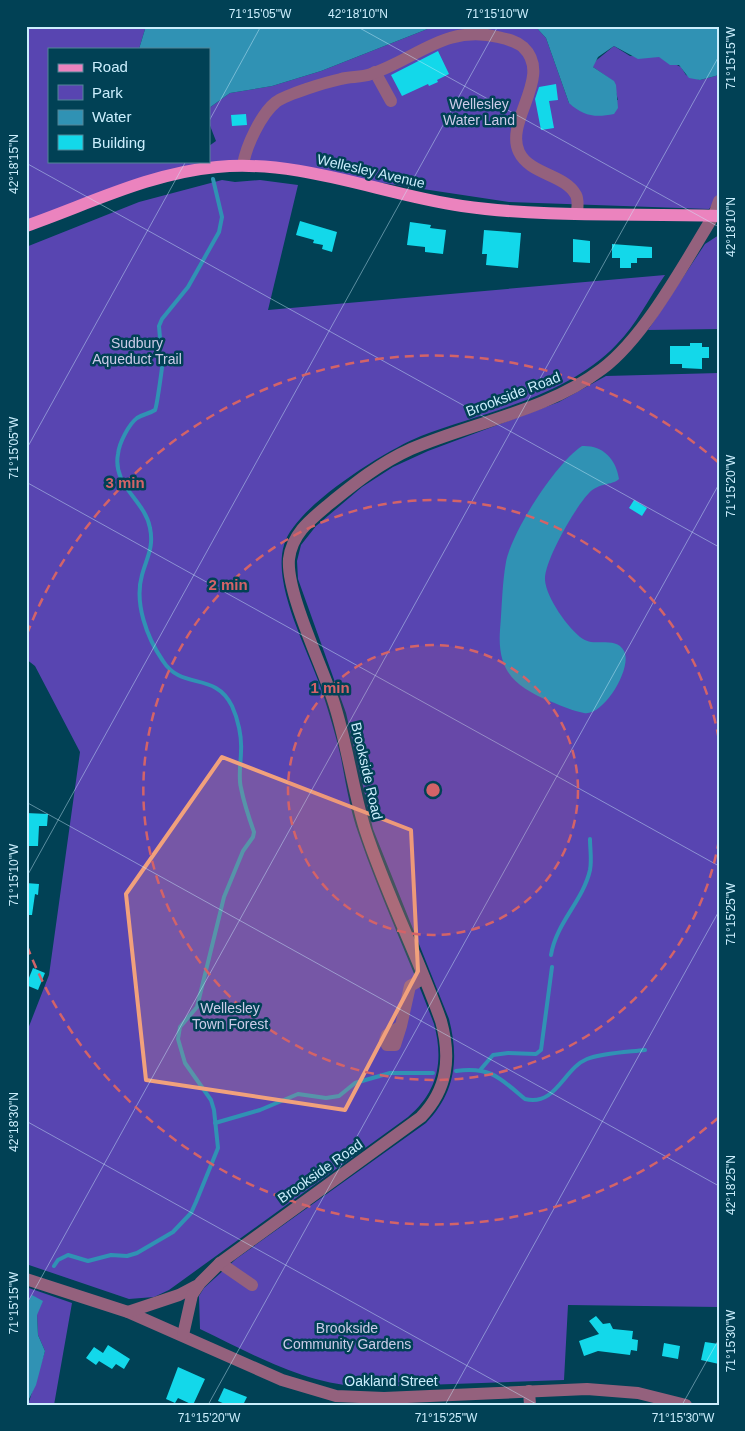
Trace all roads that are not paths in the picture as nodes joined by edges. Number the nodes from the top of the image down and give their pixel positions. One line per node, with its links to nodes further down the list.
1 (375, 72): 2 (street); 3 (street); 5 (street)
2 (391, 101)
3 (244, 165): 5 (main road, Wellesley Avenue); 7 (main road, Wellesley Avenue)
4 (719, 201): 6 (street, Brookside Road)
5 (577, 214): 6 (main road, Wellesley Avenue)
6 (717, 214): 8 (street, Brookside Road)
7 (26, 226)
8 (424, 978): 9 (street); 10 (street, Brookside Road)
9 (401, 1026)
10 (220, 1263): 12 (street, Brookside Road); 13 (street)
11 (26, 1278): 14 (street, Oakland Street)
12 (200, 1283): 14 (street, Brookside Road); 15 (street, Brookside Road)
13 (252, 1285)
14 (128, 1312): 15 (street, Oakland Street)
15 (184, 1335): 16 (street, Oakland Street)
16 (529, 1391): 17 (street); 18 (street, Oakland Street)
17 (530, 1405)
18 (686, 1405)

